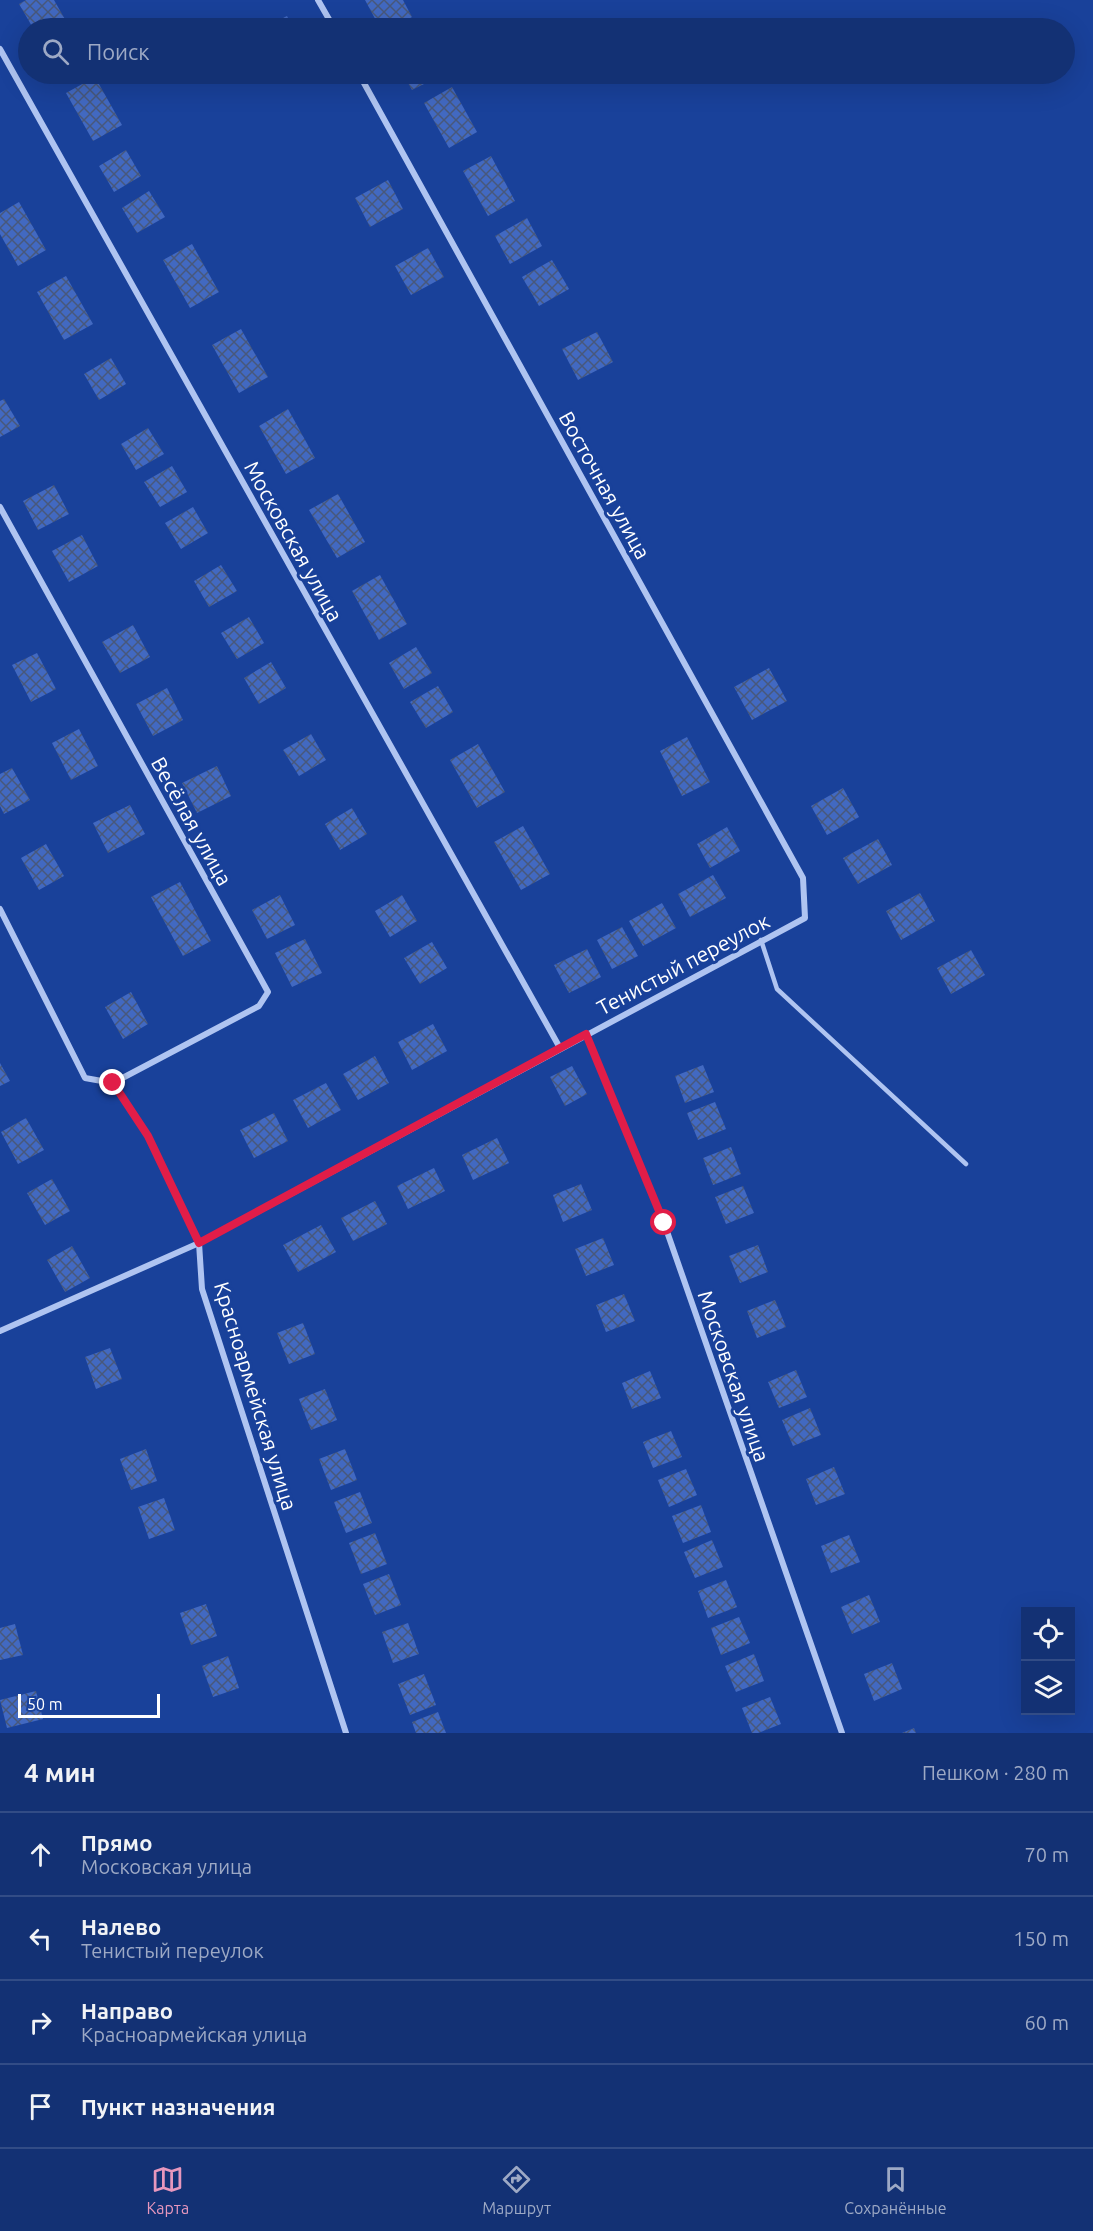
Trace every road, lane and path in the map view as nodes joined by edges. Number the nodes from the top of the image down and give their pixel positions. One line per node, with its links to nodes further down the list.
1 (318, 0): 2 (street)
2 (328, 18)
3 (0, 49): 4 (street, Московская улица)
4 (18, 81)
5 (20, 84): 12 (street, Московская улица)
6 (365, 84): 9 (street, Восточная улица)
7 (0, 507): 13 (street, Весёлая улица)
8 (0, 909): 13 (street)
9 (805, 918): 10 (street, Тенистый переулок)
10 (761, 940): 11 (street, Тенистый переулок); 14 (lane)
11 (586, 1034): 12 (street, Тенистый переулок); 18 (street, Московская улица)
12 (560, 1048): 15 (street, Тенистый переулок)
13 (113, 1083): 15 (street, Красноармейская улица)
14 (966, 1164)
15 (199, 1243): 16 (street, Тенистый переулок); 17 (street, Красноармейская улица)
16 (0, 1331)
17 (346, 1733)
18 (842, 1733)

